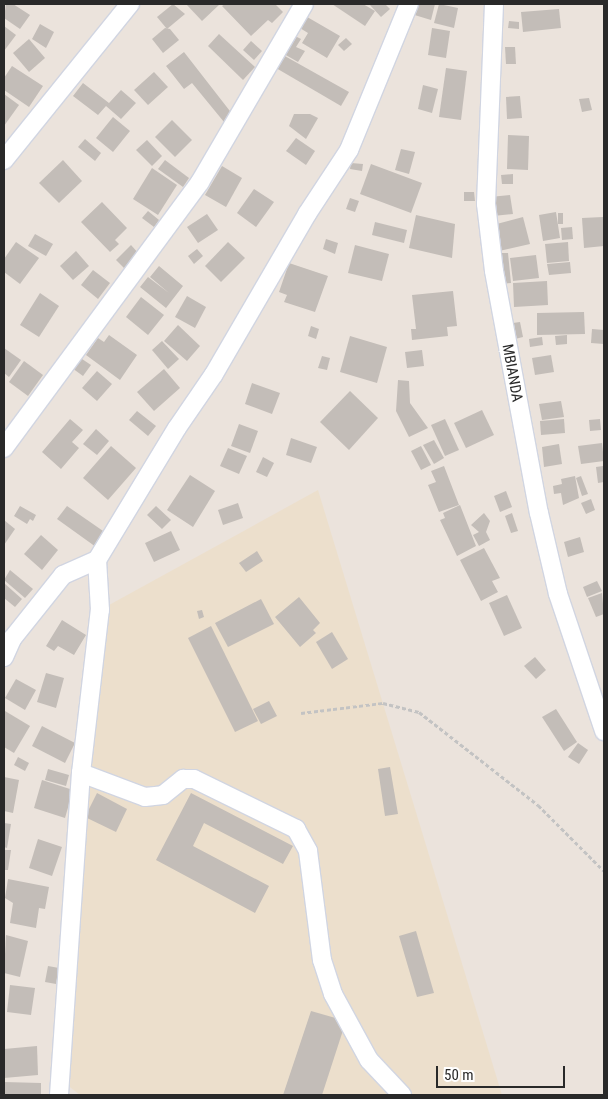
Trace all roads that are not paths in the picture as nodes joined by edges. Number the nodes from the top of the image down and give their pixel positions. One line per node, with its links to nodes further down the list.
1 (130, 4): 5 (street)
2 (304, 4): 6 (street)
3 (409, 4): 7 (street)
4 (494, 4): 9 (street, MBIANDA)
5 (4, 160)
6 (4, 448)
7 (97, 560): 8 (street); 10 (street)
8 (4, 658)
9 (604, 731)
10 (81, 773): 11 (street); 12 (street)
11 (59, 1095)
12 (402, 1095)

